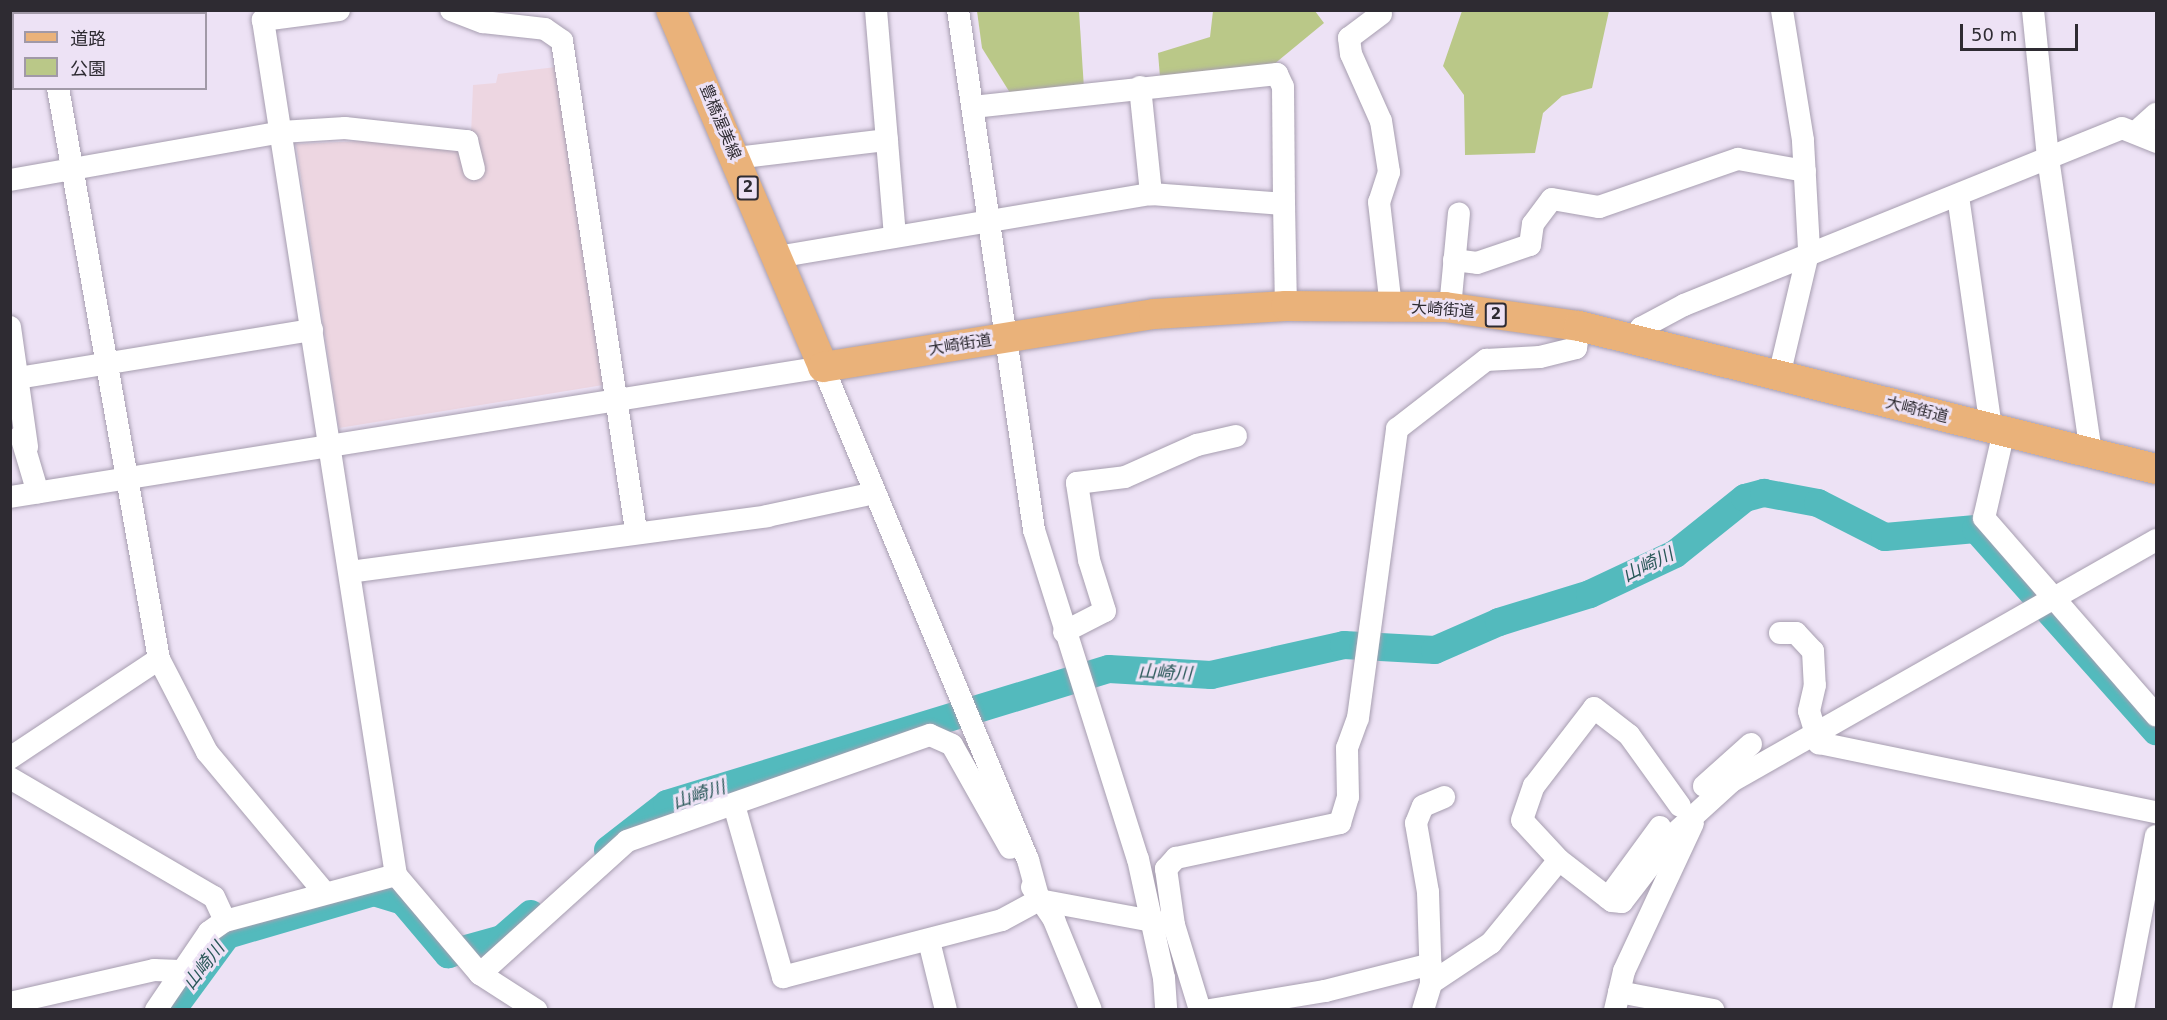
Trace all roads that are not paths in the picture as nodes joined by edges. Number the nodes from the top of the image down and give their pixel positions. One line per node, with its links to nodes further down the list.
1 (339, 10): 13 (street)
2 (451, 10): 43 (street)
3 (671, 10): 16 (main road, 豊橋渥美線 / 2)
4 (876, 10): 15 (street)
5 (958, 10): 11 (street)
6 (1782, 10): 20 (street)
7 (2033, 10): 17 (street)
8 (1380, 14): 32 (street)
9 (1140, 87): 11 (street); 22 (street); 24 (street)
10 (58, 90): 19 (street)
11 (973, 107): 26 (street)
12 (2157, 114): 14 (street)
13 (281, 132): 18 (street); 19 (street); 36 (street)
14 (2147, 136): 17 (street)
15 (887, 140): 16 (street); 27 (street)
16 (735, 158): 28 (main road, 豊橋渥美線 / 2)
17 (2048, 158): 23 (street); 49 (street)
18 (474, 169)
19 (74, 171): 21 (street); 39 (street)
20 (1805, 171): 29 (street); 30 (street)
21 (10, 180)
22 (1151, 194): 24 (street); 26 (street)
23 (1958, 196): 29 (street); 45 (street)
24 (1284, 204): 31 (street)
25 (1459, 213): 30 (street)
26 (990, 220): 27 (street); 37 (street)
27 (895, 234): 28 (street)
28 (777, 257): 40 (main road, 豊橋渥美線 / 2)
29 (1806, 257): 38 (street); 41 (street)
30 (1454, 260): 33 (street)
31 (1286, 306): 32 (main road, 大崎街道 / 2); 37 (main road, 大崎街道 / 2)
32 (1391, 307): 33 (main road, 大崎街道 / 2)
33 (1450, 308): 34 (main road, 大崎街道 / 2)
34 (1579, 326): 38 (main road, 大崎街道 / 2); 77 (street)
35 (10, 327): 42 (street)
36 (312, 330): 39 (street); 47 (street)
37 (1007, 338): 40 (main road, 大崎街道 / 2); 59 (street)
38 (1631, 340): 41 (main road, 大崎街道 / 2)
39 (105, 364): 42 (street); 51 (street)
40 (823, 367): 43 (street); 53 (street)
41 (1779, 376): 45 (main road, 大崎街道 / 2)
42 (18, 378): 48 (street)
43 (613, 400): 47 (street); 55 (street)
44 (10, 423): 48 (street)
45 (1998, 430): 49 (main road, 大崎街道 / 2); 58 (street)
46 (1236, 436): 59 (street)
47 (329, 444): 51 (street); 57 (street)
48 (27, 447): 52 (street)
49 (2091, 452): 50 (main road, 大崎街道 / 2)
50 (2157, 469)
51 (125, 477): 52 (street); 61 (street)
52 (38, 493): 54 (street)
53 (874, 493): 55 (street); 75 (street)
54 (10, 497)
55 (636, 530): 57 (street)
56 (2157, 540): 58 (street)
57 (350, 572): 73 (street)
58 (2047, 600): 62 (street); 63 (street)
59 (1064, 633): 77 (street)
60 (1780, 633): 63 (street)
61 (159, 659): 65 (street); 74 (street)
62 (2157, 714)
63 (1815, 730): 69 (street); 70 (street)
64 (1751, 744): 69 (street)
65 (10, 758)
66 (10, 778): 76 (street)
67 (1444, 797): 81 (street)
68 (734, 805): 75 (street); 78 (street); 79 (street)
69 (1689, 809): 72 (street); 72 (street); 82 (street)
70 (2157, 812)
71 (2157, 836): 93 (street)
72 (1559, 860): 81 (street)
73 (396, 875): 74 (street); 79 (street)
74 (324, 892): 76 (street)
75 (1039, 900): 77 (street); 78 (street); 87 (street)
76 (225, 921): 80 (street)
77 (1164, 923): 88 (street); 89 (street)
78 (929, 941): 86 (street)
79 (468, 959): 85 (street)
80 (180, 970): 83 (street); 84 (street)
81 (1431, 973): 90 (street); 91 (street)
82 (1617, 1001): 92 (street)
83 (10, 1003)
84 (156, 1010)
85 (536, 1010)
86 (946, 1010)
87 (1091, 1010)
88 (1166, 1010)
89 (1200, 1010)
90 (1210, 1010)
91 (1423, 1010)
92 (1713, 1010)
93 (2123, 1010)

